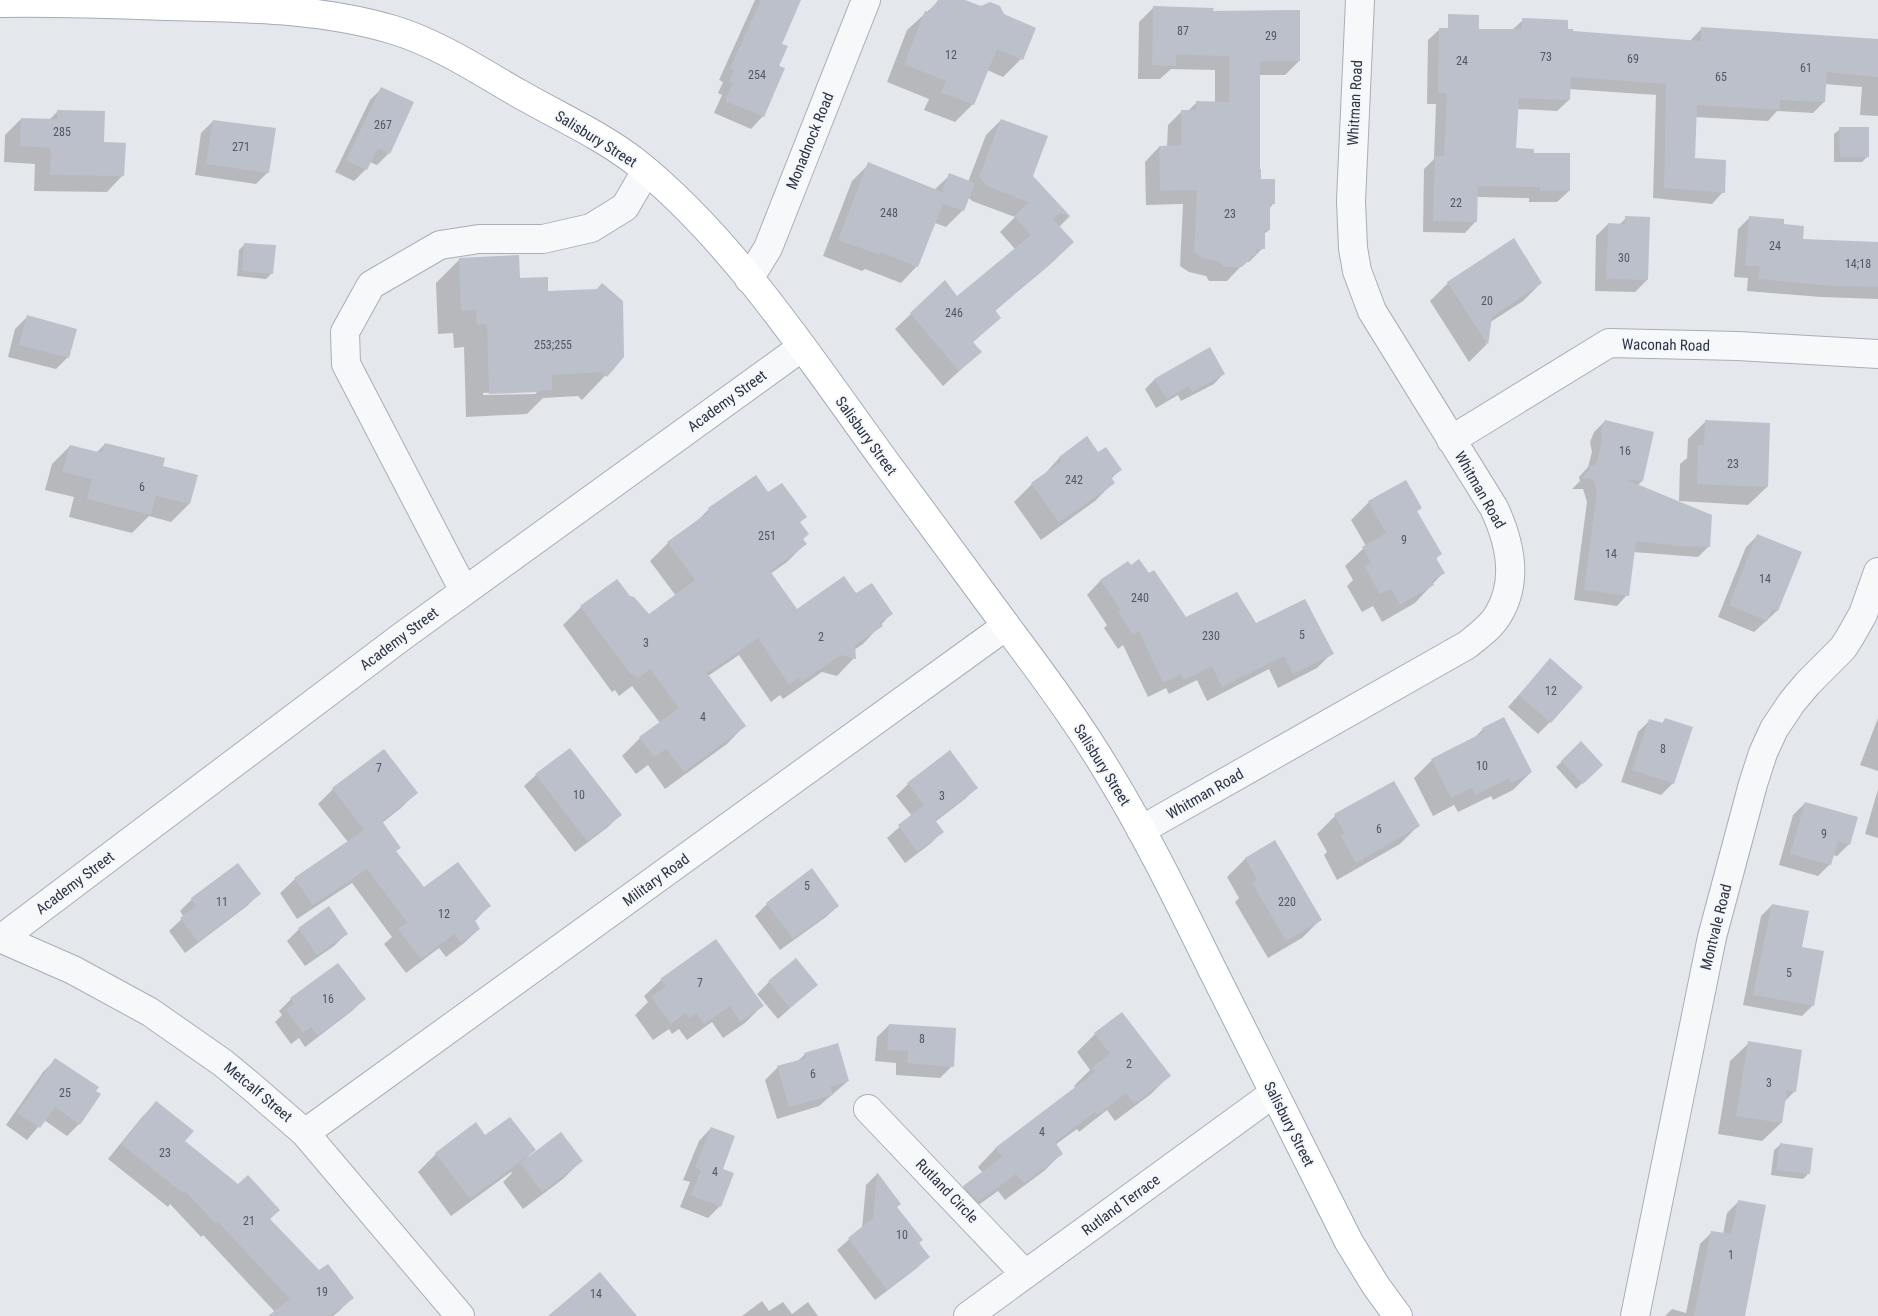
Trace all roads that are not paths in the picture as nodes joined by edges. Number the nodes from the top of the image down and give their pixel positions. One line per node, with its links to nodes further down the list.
1 (866, 0): 6 (street, Monadnock Road)
2 (1360, 0): 9 (street, Whitman Road)
3 (0, 3): 4 (main road, Salisbury Street)
4 (333, 8): 5 (main road, Salisbury Street)
5 (646, 171): 6 (main road, Salisbury Street); 11 (street)
6 (749, 280): 7 (main road, Salisbury Street)
7 (802, 347): 11 (street, Academy Street); 12 (main road, Salisbury Street)
8 (1878, 354): 9 (street, Waconah Road)
9 (1451, 440): 13 (street, Whitman Road)
10 (1878, 572): 22 (street, Montvale Road)
11 (464, 591): 14 (street, Academy Street)
12 (1006, 626): 13 (main road, Salisbury Street); 17 (street, Military Road)
13 (1141, 830): 15 (main road, Salisbury Street)
14 (1, 938): 17 (street, Metcalf Street)
15 (1274, 1093): 18 (street, Rutland Terrace); 21 (main road, Salisbury Street)
16 (868, 1109): 18 (street, Rutland Circle)
17 (305, 1133): 19 (street, Metcalf Street)
18 (1025, 1274): 20 (street, Rutland Terrace)
19 (460, 1316)
20 (968, 1316)
21 (1398, 1316)
22 (1635, 1316)

